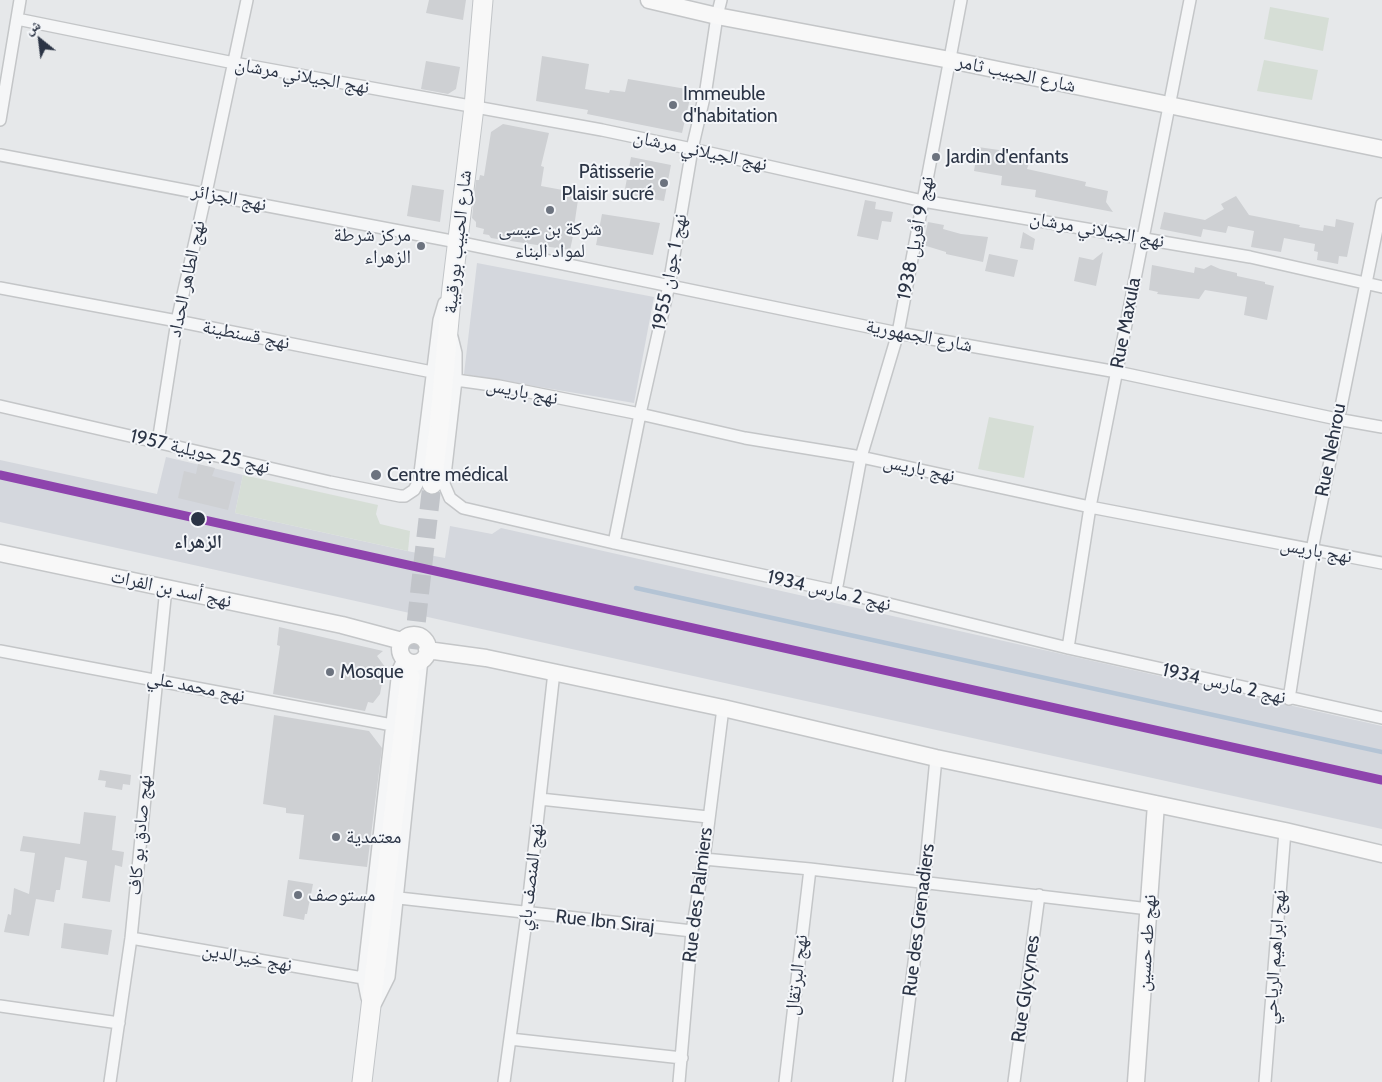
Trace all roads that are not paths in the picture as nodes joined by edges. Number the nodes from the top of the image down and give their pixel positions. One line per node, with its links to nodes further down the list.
1 (20, 0): 8 (street)
2 (247, 0): 10 (street, نهج الطاهر الحداد)
3 (483, 0): 12 (main road, شارع الحبيب بورقيبة)
4 (649, 0): 7 (street, شارع الحبيب ثامر)
5 (961, 0): 9 (street, نهج 9 أفريل 1938)
6 (1190, 0): 11 (street, Rue Maxula)
7 (719, 8): 9 (street, شارع الحبيب ثامر); 14 (street, نهج 1 جوان 1955)
8 (17, 19): 10 (street, نهج الجيلاني مرشان); 13 (street)
9 (950, 60): 11 (street, شارع الحبيب ثامر); 18 (street, نهج 9 أفريل 1938)
10 (234, 63): 12 (street, نهج الجيلاني مرشان); 17 (street, نهج الطاهر الحداد)
11 (1169, 106): 15 (street, شارع الحبيب ثامر); 20 (street, Rue Maxula)
12 (474, 107): 14 (street, نهج الجيلاني مرشان); 21 (main road, شارع الحبيب بورقيبة)
13 (0, 120)
14 (692, 149): 18 (street, نهج الجيلاني مرشان); 23 (street, نهج 1 جوان 1955)
15 (1382, 150)
16 (0, 155): 17 (street, نهج الجزائر)
17 (206, 194): 21 (street, نهج الجزائر); 27 (street, نهج الطاهر الحداد)
18 (923, 201): 20 (street, نهج الجيلاني مرشان); 29 (street, نهج 9 أفريل 1938)
19 (1382, 204): 22 (street, Rue Nehrou)
20 (1143, 238): 22 (street, نهج الجيلاني مرشان); 31 (street, Rue Maxula)
21 (457, 242): 23 (street, شارع الجمهورية); 26 (main road, شارع الحبيب بورقيبة)
22 (1366, 283): 24 (street, نهج الجيلاني مرشان); 35 (street, Rue Nehrou)
23 (669, 285): 29 (street, شارع الجمهورية); 34 (street, نهج 1 جوان 1955)
24 (1382, 286)
25 (0, 288): 27 (street, نهج قسنطينة)
26 (452, 288): 28 (main road, شارع الحبيب بورقيبة); 30 (street)
27 (177, 321): 30 (street, نهج قسنطينة); 38 (street, نهج الطاهر الحداد)
28 (449, 326): 32 (street, نهج 2 مارس 1934); 36 (main road, شارع الحبيب بورقيبة)
29 (898, 333): 31 (street, شارع الجمهورية); 39 (street, نهج 9 أفريل 1938)
30 (432, 372): 36 (street)
31 (1116, 372): 35 (street, شارع الجمهورية); 41 (street, Rue Maxula)
32 (456, 380): 34 (street, نهج باريس); 42 (street, نهج 2 مارس 1934)
33 (0, 406): 38 (street, نهج 25 جويلية 1957)
34 (640, 414): 39 (street, نهج باريس); 42 (street, نهج 1 جوان 1955)
35 (1337, 419): 37 (street, شارع الجمهورية); 43 (street, Rue Nehrou)
36 (432, 426): 38 (street, نهج 25 جويلية 1957); 40 (main road, شارع الحبيب بورقيبة)
37 (1382, 427)
38 (158, 442)
39 (862, 456): 41 (street, نهج باريس); 47 (street, نهج 9 أفريل 1938)
40 (432, 484)
41 (1090, 507): 43 (street, نهج باريس); 49 (street, Rue Maxula)
42 (614, 544): 47 (street, نهج 2 مارس 1934)
43 (1312, 550): 45 (street, نهج باريس); 56 (street, Rue Nehrou)
44 (0, 553): 46 (street, نهج أسد بن الفرات)
45 (1382, 563)
46 (166, 588): 48 (street, نهج أسد بن الفرات); 55 (street, نهج صادق بو كاف)
47 (836, 591): 49 (street, نهج 2 مارس 1934)
48 (402, 641): 51 (street); 52 (street)
49 (1068, 648): 56 (street, نهج 2 مارس 1934)
50 (0, 651): 55 (street, نهج محمد علي)
51 (425, 655): 52 (street); 53 (street); 70 (street)
52 (404, 658): 59 (street)
53 (554, 672): 57 (street); 61 (street, نهج المنصف باي)
54 (410, 677): 77 (main road)
55 (155, 679): 59 (street, نهج محمد علي); 74 (street, نهج صادق بو كاف)
56 (1289, 699): 58 (street, نهج 2 مارس 1934)
57 (723, 708): 60 (street); 63 (street, Rue des Palmiers)
58 (1382, 718)
59 (392, 725): 75 (street)
60 (936, 758): 62 (street); 68 (street, Rue des Grenadiers)
61 (540, 799): 63 (street); 72 (street, نهج المنصف باي)
62 (1156, 804): 64 (street); 71 (street, نهج طه حسين)
63 (708, 817): 66 (street, Rue des Palmiers)
64 (1285, 832): 65 (street); 89 (street, نهج ابراهيم الرياحي)
65 (1382, 854)
66 (704, 859): 67 (street); 73 (street, Rue des Palmiers)
67 (810, 869): 68 (street); 85 (street, نهج البرتقال)
68 (924, 883): 69 (street); 86 (street, Rue des Grenadiers)
69 (1039, 895): 71 (street); 87 (street, Rue Glycynes)
70 (399, 898): 72 (street, Rue Ibn Siraj); 77 (street)
71 (1149, 909): 88 (street, نهج طه حسين)
72 (527, 914): 73 (street, Rue Ibn Siraj); 79 (street, نهج المنصف باي)
73 (692, 931): 80 (street, Rue des Palmiers)
74 (131, 938): 75 (street, نهج خيرالدين); 78 (street, نهج صادق بو كاف)
75 (363, 978): 77 (street)
76 (0, 1006): 78 (street)
77 (370, 1015): 82 (main road)
78 (119, 1023): 81 (street, نهج صادق بو كاف)
79 (510, 1039): 80 (street); 83 (street, نهج المنصف باي)
80 (682, 1058): 84 (street, Rue des Palmiers)
81 (110, 1082)
82 (362, 1082)
83 (504, 1082)
84 (679, 1082)
85 (784, 1082)
86 (899, 1082)
87 (1014, 1082)
88 (1136, 1082)
89 (1265, 1082)

